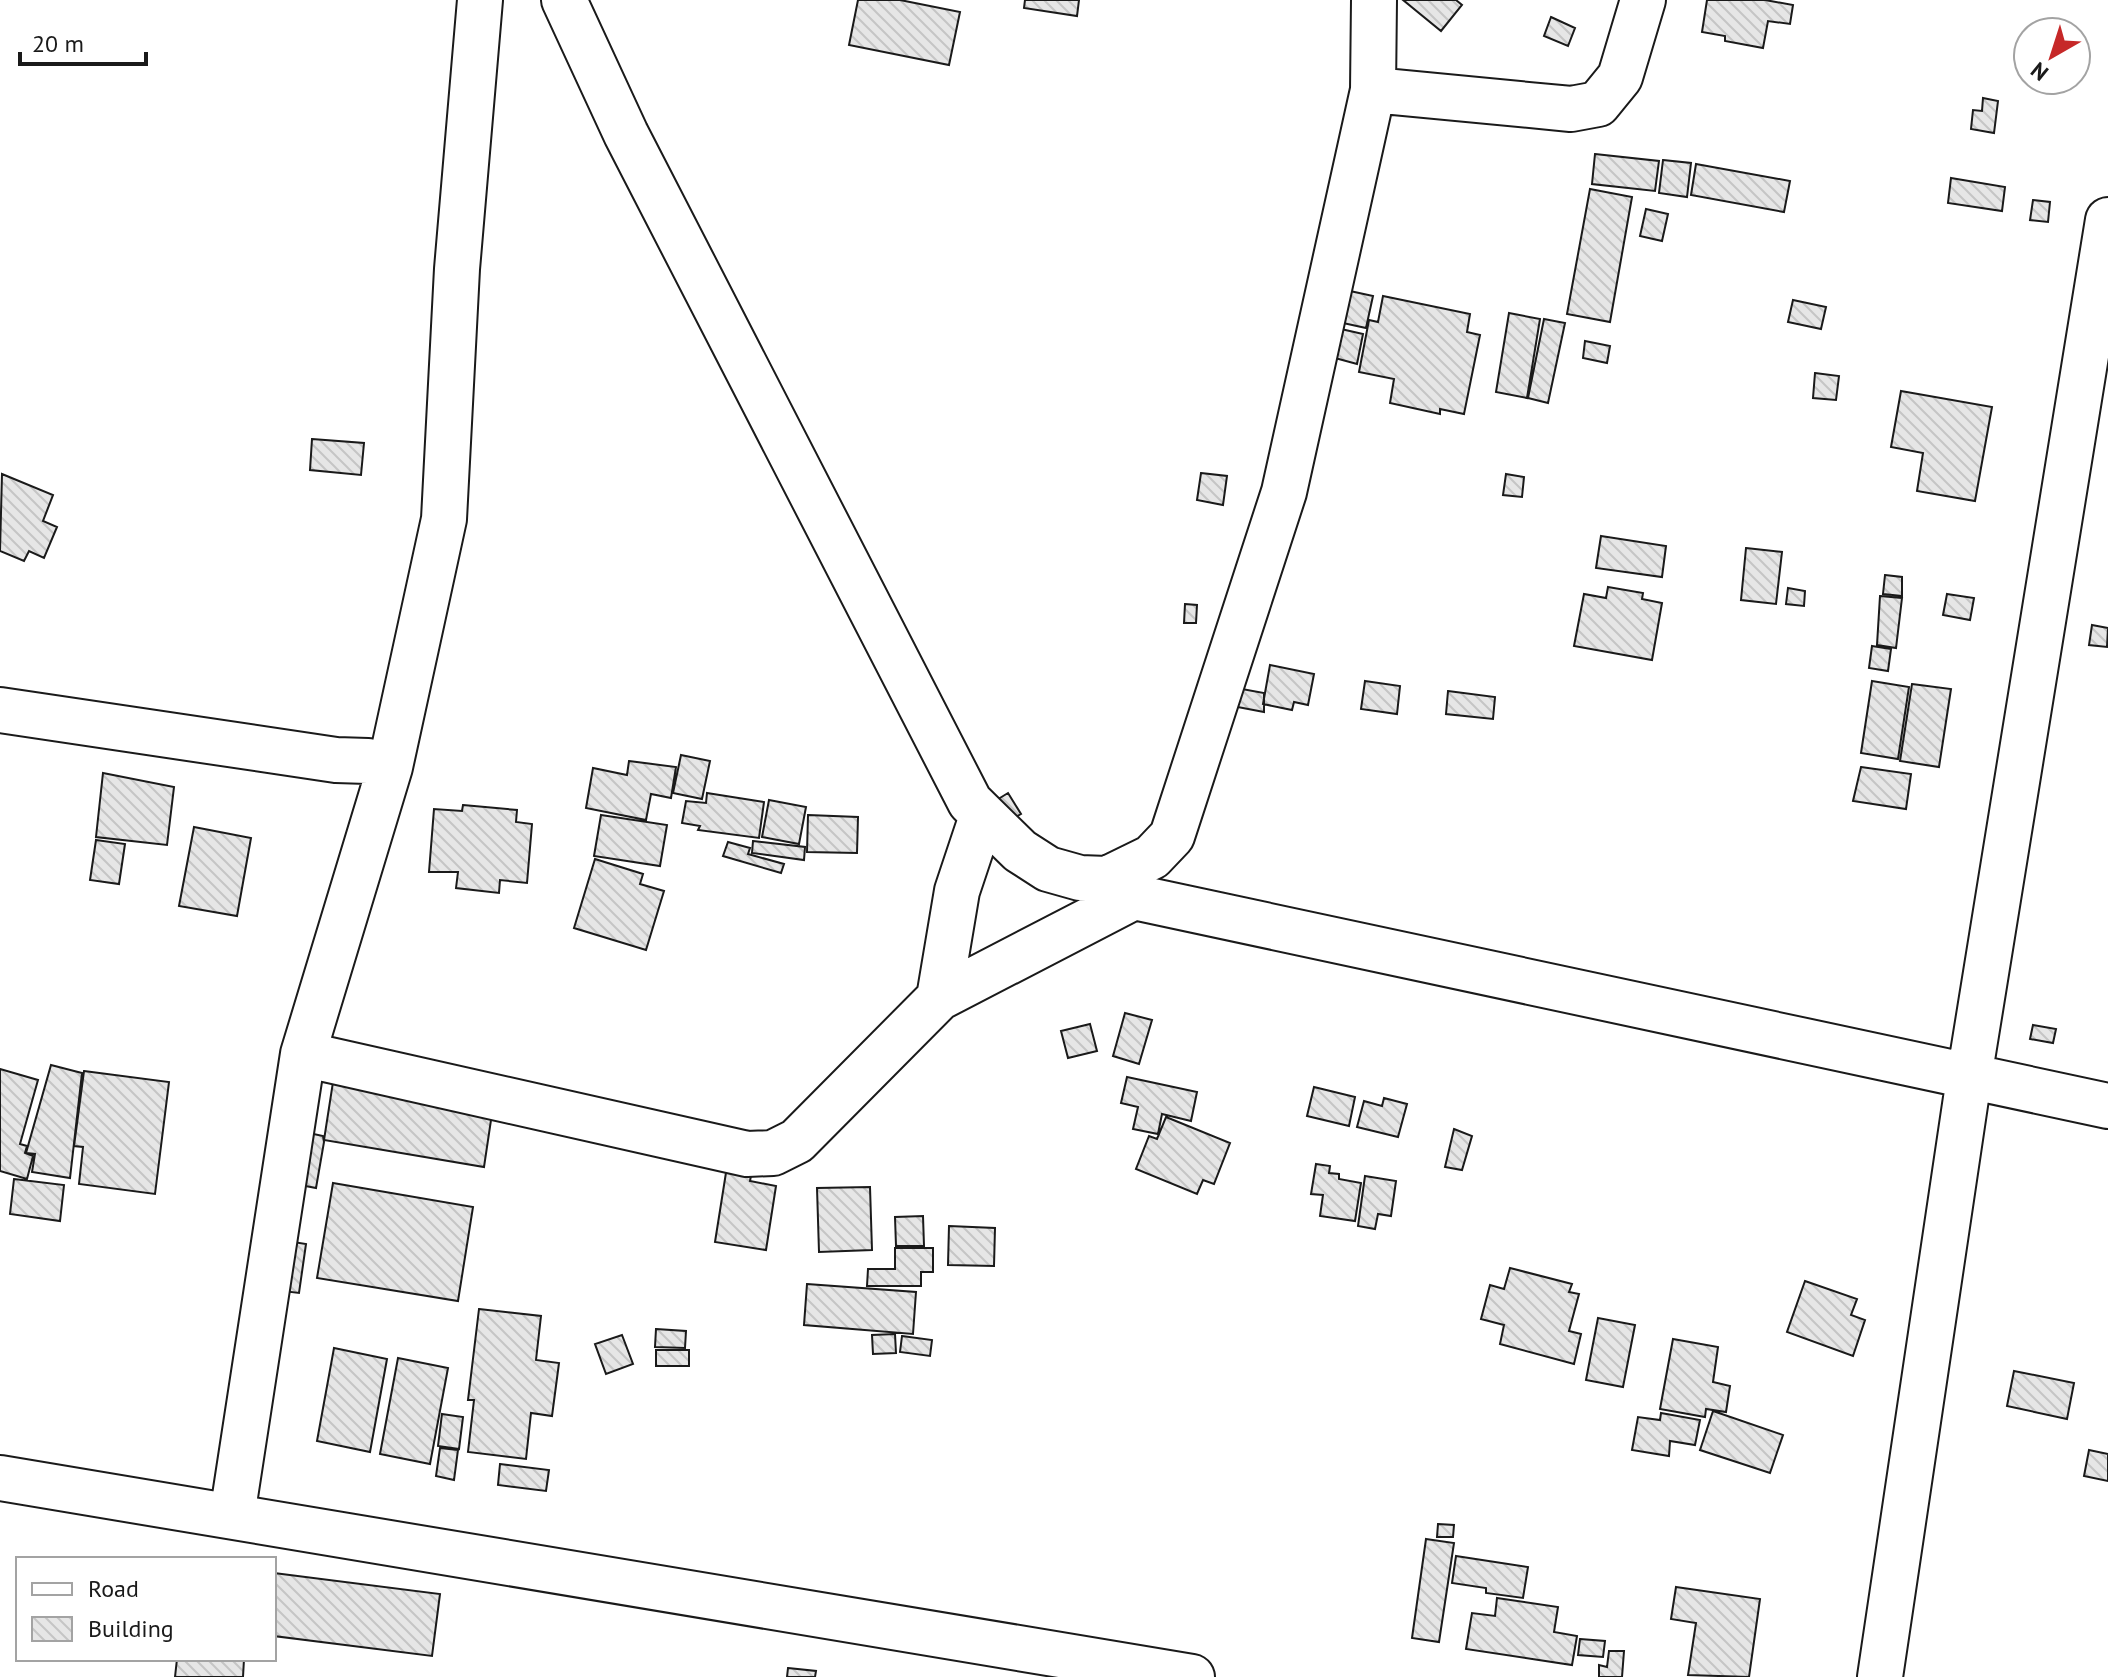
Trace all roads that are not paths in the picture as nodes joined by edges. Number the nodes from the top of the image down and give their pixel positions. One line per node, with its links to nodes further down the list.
1 (480, 0): 8 (street)
2 (564, 0): 9 (street)
3 (1374, 0): 5 (street)
4 (1643, 0): 5 (street)
5 (1373, 90): 10 (street)
6 (2108, 220): 13 (street)
7 (0, 710): 8 (street)
8 (390, 767): 12 (street)
9 (982, 816): 10 (street); 11 (street)
10 (1121, 888): 11 (street); 13 (street)
11 (939, 998): 12 (street)
12 (303, 1054): 16 (street)
13 (1969, 1078): 14 (street); 19 (street)
14 (2108, 1106)
15 (0, 1478): 16 (street)
16 (232, 1516): 17 (street)
17 (1078, 1668): 18 (street)
18 (1192, 1677)
19 (1880, 1677)

